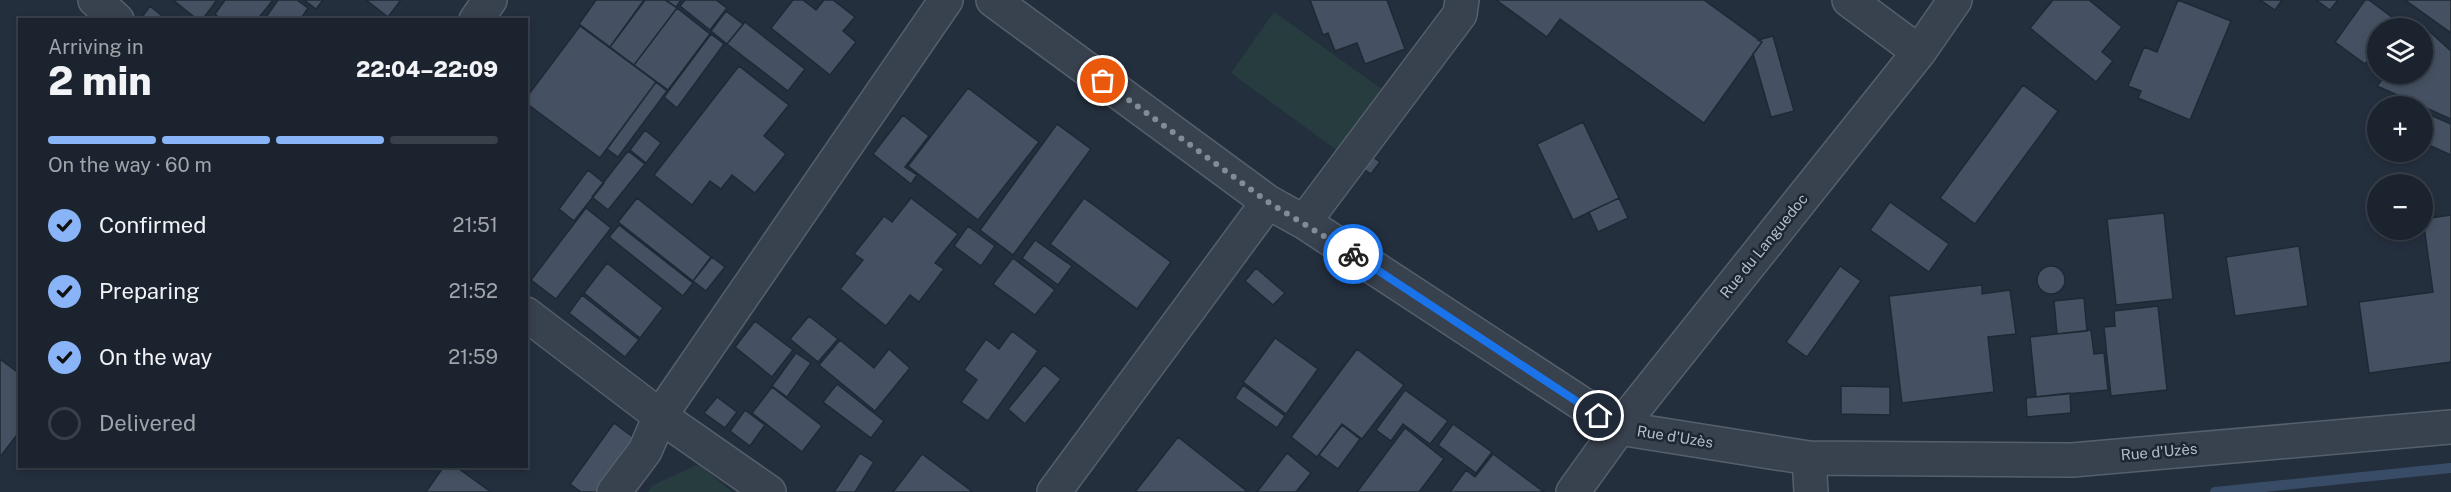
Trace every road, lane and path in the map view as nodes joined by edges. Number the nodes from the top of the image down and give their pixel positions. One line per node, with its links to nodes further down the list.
1 (95, 0): 8 (street)
2 (490, 0): 9 (street)
3 (946, 0): 14 (street)
4 (993, 0): 11 (street, Rue d'Uzès)
5 (1462, 0): 12 (street)
6 (1849, 0): 10 (street)
7 (1955, 0): 10 (street, Rue du Languedoc)
8 (115, 18)
9 (477, 18)
10 (1919, 52): 15 (street, Rue du Languedoc)
11 (1268, 202): 12 (street, Rue d'Uzès); 20 (street)
12 (1304, 222): 15 (street, Rue d'Uzès)
13 (528, 316): 14 (street)
14 (660, 416): 18 (street); 19 (street)
15 (1619, 428): 17 (street, Rue d'Uzès); 21 (street, Rue du Languedoc)
16 (2451, 428): 17 (street, Rue d'Uzès)
17 (1809, 458): 22 (street)
18 (614, 492)
19 (769, 492)
20 (1054, 492)
21 (1573, 492)
22 (1811, 492)

